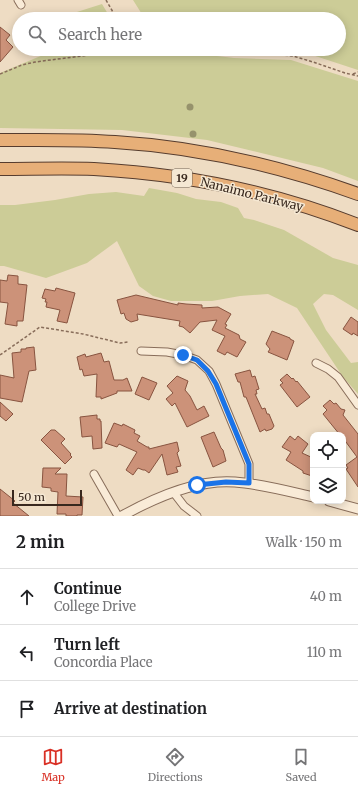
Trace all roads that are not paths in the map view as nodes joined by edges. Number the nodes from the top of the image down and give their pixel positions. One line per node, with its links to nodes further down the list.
1 (0, 140): 3 (highway)
2 (0, 169): 4 (highway, Nanaimo Parkway / 19)
3 (358, 194)
4 (358, 225)
5 (141, 351): 9 (street)
6 (316, 363): 7 (street)
7 (358, 405)
8 (94, 474): 14 (street)
9 (249, 483): 10 (street); 11 (street)
10 (174, 492): 15 (street); 16 (street)
11 (310, 496)
12 (340, 504): 13 (street)
13 (358, 509)
14 (118, 516)
15 (122, 516)
16 (197, 516)

